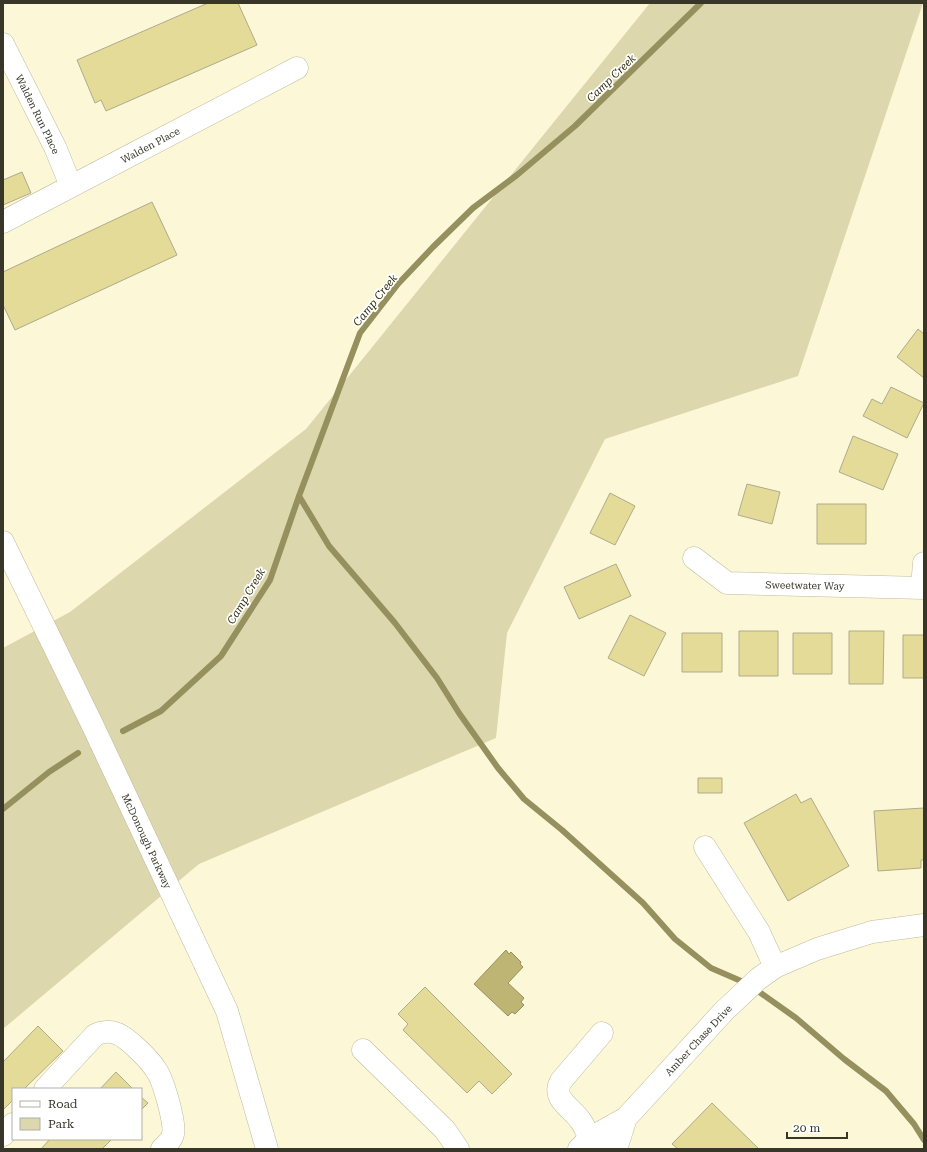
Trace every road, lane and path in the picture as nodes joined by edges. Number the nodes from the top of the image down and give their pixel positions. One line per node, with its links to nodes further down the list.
1 (3, 44): 3 (street, Walden Run Place)
2 (297, 68): 3 (street, Walden Place)
3 (71, 186): 4 (street, Walden Place)
4 (3, 222)
5 (3, 542): 20 (street, McDonough Parkway)
6 (694, 558): 8 (street, Sweetwater Way)
7 (924, 563): 8 (street)
8 (923, 588)
9 (705, 847): 11 (street)
10 (924, 925): 11 (street, Amber Chase Drive)
11 (775, 966): 15 (street, Amber Chase Drive)
12 (602, 1033): 18 (street, Amber Chase Drive)
13 (363, 1050): 21 (street)
14 (46, 1088): 19 (street)
15 (626, 1118): 18 (street, Amber Chase Drive); 22 (street, Amber Chase Drive)
16 (12, 1125): 17 (street)
17 (3, 1135)
18 (589, 1145)
19 (162, 1149)
20 (267, 1149)
21 (458, 1149)
22 (616, 1149)

